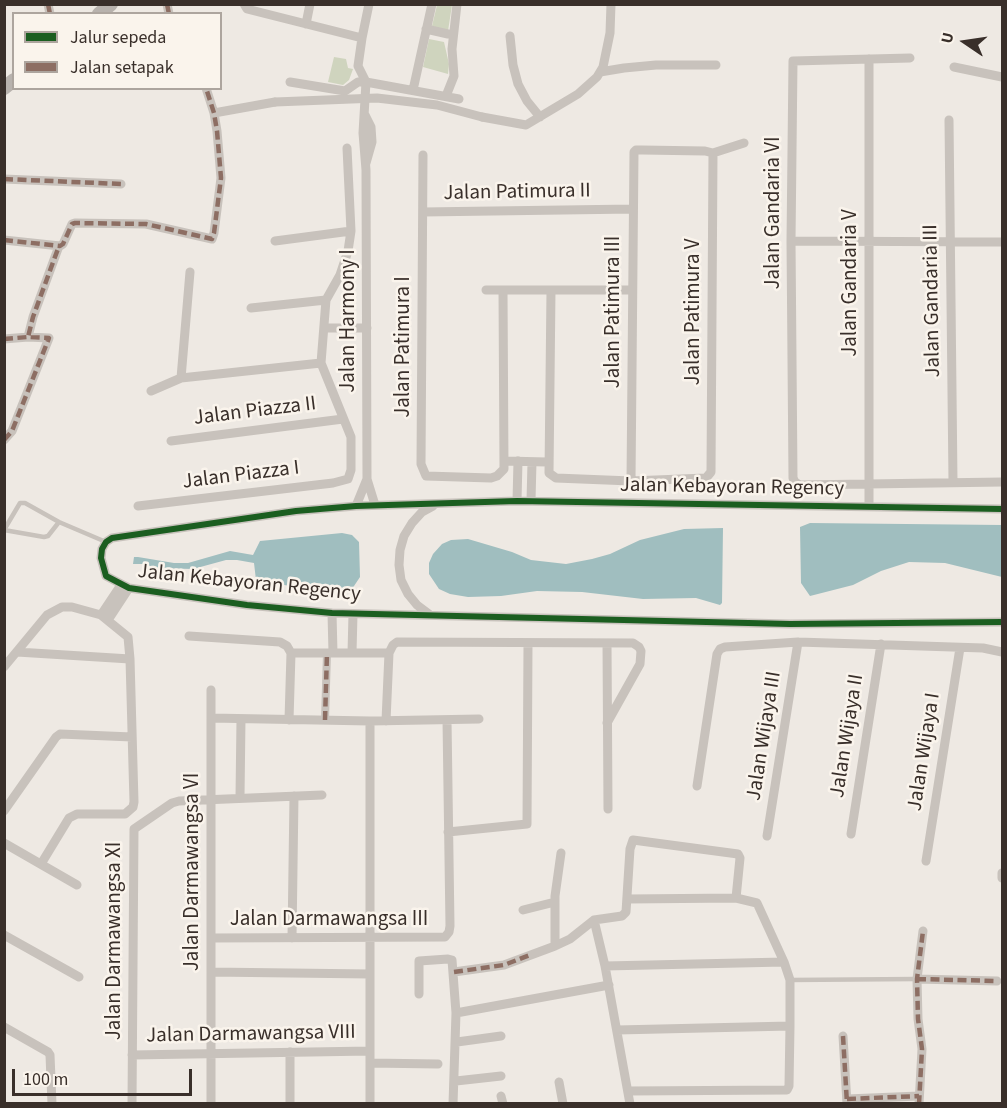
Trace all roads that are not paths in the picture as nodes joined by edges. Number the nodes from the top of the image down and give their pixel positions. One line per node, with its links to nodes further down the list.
1 (310, 4): 7 (street)
2 (369, 4): 11 (street, Jalan Harmony I)
3 (432, 4): 8 (street)
4 (457, 4): 22 (street)
5 (611, 4): 16 (street)
6 (246, 6): 7 (street)
7 (306, 24): 11 (street)
8 (426, 29): 9 (street); 21 (street)
9 (448, 34)
10 (510, 36): 25 (street)
11 (362, 38): 19 (street, Jalan Harmony I)
12 (909, 58): 13 (street, Jalan Gandaria VI)
13 (869, 59): 38 (street, Jalan Gandaria VI); 39 (street, Jalan Gandaria V)
14 (716, 65): 16 (street)
15 (954, 67): 17 (street)
16 (600, 72): 25 (street)
17 (1002, 77)
18 (290, 82): 19 (street)
19 (366, 82): 21 (street); 51 (street, Jalan Harmony I)
20 (207, 90): 24 (street)
21 (413, 90): 22 (street)
22 (446, 96): 23 (street)
23 (459, 99)
24 (214, 113): 25 (street, bridge); 42 (street)
25 (540, 117)
26 (949, 120): 40 (street, Jalan Gandaria III)
27 (744, 143): 29 (street)
28 (347, 148): 35 (street)
29 (713, 153): 33 (street, Jalan Patimura III); 65 (street, Jalan Patimura V)
30 (423, 155): 34 (street, Jalan Patimura II)
31 (4, 179): 32 (street)
32 (121, 184)
33 (633, 209): 34 (street, Jalan Patimura II); 47 (street, Jalan Patimura III)
34 (423, 212): 60 (street, Jalan Patimura I)
35 (351, 231): 37 (street); 48 (street)
36 (4, 240): 42 (street)
37 (275, 241)
38 (791, 241): 39 (street); 68 (street, Jalan Gandaria VI)
39 (869, 241): 40 (street); 68 (street, Jalan Gandaria V)
40 (950, 241): 41 (street); 66 (street, Jalan Gandaria III)
41 (1002, 242)
42 (59, 246): 52 (street)
43 (190, 272): 55 (street)
44 (486, 290): 45 (street)
45 (503, 290): 46 (street); 60 (street)
46 (551, 290): 47 (street); 63 (street)
47 (632, 290): 65 (street, Jalan Patimura III)
48 (326, 300): 49 (street); 50 (street)
49 (251, 308)
50 (324, 328): 51 (street); 54 (street)
51 (367, 328): 64 (street, Jalan Harmony I)
52 (28, 337): 53 (street); 58 (street)
53 (4, 339)
54 (321, 363): 55 (street); 57 (street)
55 (181, 378): 56 (street)
56 (151, 391)
57 (343, 419): 59 (street, Jalan Piazza II); 73 (street, Jalan Piazza I)
58 (4, 440)
59 (171, 441)
60 (504, 461): 61 (street)
61 (518, 461): 62 (street); 69 (street)
62 (532, 462): 63 (street); 70 (street)
63 (548, 462): 65 (street)
64 (367, 479): 71 (street, Jalan Harmony I); 74 (street, Jalan Harmony I)
65 (631, 481)
66 (953, 482): 67 (street); 68 (street)
67 (1002, 482)
68 (870, 485): 75 (street, Jalan Gandaria V)
69 (517, 501): 70 (street, Jalan Kebayoran Regency); 72 (street, Jalan Kebayoran Regency)
70 (531, 501): 75 (street, Jalan Kebayoran Regency)
71 (375, 505): 72 (street, Jalan Kebayoran Regency); 74 (street, Jalan Kebayoran Regency)
72 (435, 505): 83 (street)
73 (138, 506)
74 (356, 506): 79 (street, Jalan Kebayoran Regency)
75 (869, 507): 76 (street, Jalan Kebayoran Regency)
76 (1002, 509)
77 (59, 522): 78 (lane); 78 (lane); 79 (lane)
78 (4, 530)
79 (106, 542): 80 (street, Jalan Kebayoran Regency)
80 (125, 586): 81 (street, Jalan Kebayoran Regency); 84 (street)
81 (333, 613): 82 (street, Jalan Kebayoran Regency); 95 (street)
82 (353, 614): 83 (street, Jalan Kebayoran Regency); 96 (street)
83 (429, 614): 85 (street, Jalan Kebayoran Regency)
84 (105, 618): 92 (street); 98 (street)
85 (1002, 622)
86 (189, 636): 94 (street)
87 (798, 642): 90 (street); 111 (street); 120 (street, Jalan Wijaya III)
88 (607, 643): 89 (street); 109 (street); 109 (street)
89 (528, 644): 97 (street); 118 (street)
90 (881, 644): 91 (street); 119 (street, Jalan Wijaya II)
91 (960, 648): 93 (street); 123 (street, Jalan Wijaya I)
92 (17, 652): 98 (street); 99 (street)
93 (1002, 652)
94 (291, 653): 95 (street); 104 (street)
95 (330, 653): 96 (street); 105 (street)
96 (352, 653): 97 (street)
97 (389, 653): 108 (street)
98 (130, 659): 110 (street)
99 (4, 667)
100 (211, 690): 101 (street, Jalan Darmawangsa VI)
101 (211, 718): 102 (street); 114 (street, Jalan Darmawangsa VI)
102 (241, 719): 104 (street); 115 (street)
103 (479, 719): 106 (street)
104 (289, 720): 105 (street)
105 (326, 720): 107 (street)
106 (447, 720): 108 (street); 118 (street, Jalan Darmawangsa III)
107 (370, 721): 108 (street); 135 (street)
108 (386, 721)
109 (607, 723): 116 (street)
110 (132, 737): 117 (street); 124 (street)
111 (697, 786)
112 (322, 795): 113 (street)
113 (294, 796): 115 (street); 134 (street)
114 (211, 798): 115 (street); 133 (street, Jalan Darmawangsa VI); 158 (street, Jalan Darmawangsa XI)
115 (240, 798)
116 (608, 809)
117 (4, 811)
118 (448, 832): 135 (street, Jalan Darmawangsa III)
119 (851, 834)
120 (767, 836)
121 (4, 843): 124 (street)
122 (561, 853): 128 (street)
123 (926, 861)
124 (41, 864): 125 (street)
125 (77, 885)
126 (736, 898): 127 (street); 127 (street); 137 (street)
127 (628, 899): 130 (street)
128 (555, 902): 129 (street); 136 (street)
129 (523, 910)
130 (594, 920): 136 (street); 138 (street)
131 (923, 931): 143 (street)
132 (4, 935): 142 (street)
133 (210, 938): 134 (street, Jalan Darmawangsa III); 139 (street, Jalan Darmawangsa VI)
134 (292, 938): 135 (street, Jalan Darmawangsa III)
135 (370, 938): 141 (street)
136 (555, 946): 140 (street)
137 (784, 962): 138 (street); 144 (street)
138 (605, 966): 146 (street)
139 (211, 972): 141 (street); 157 (street, Jalan Darmawangsa VI)
140 (454, 972): 147 (street); 148 (street)
141 (370, 974): 155 (street)
142 (79, 977)
143 (917, 979): 144 (lane); 145 (street); 165 (street)
144 (790, 980): 149 (street)
145 (996, 981)
146 (609, 985): 148 (street); 151 (street)
147 (419, 994)
148 (456, 1013): 154 (street)
149 (790, 1026): 151 (street); 164 (street)
150 (4, 1027): 167 (street)
151 (617, 1030): 164 (street)
152 (501, 1036): 154 (street)
153 (843, 1036): 166 (street)
154 (457, 1042): 162 (street)
155 (370, 1051): 156 (street, Jalan Darmawangsa VIII); 159 (street)
156 (290, 1052): 157 (street, Jalan Darmawangsa VIII); 170 (street)
157 (210, 1054): 158 (street, Jalan Darmawangsa VIII); 169 (street, Jalan Darmawangsa VI)
158 (132, 1055): 168 (street, Jalan Darmawangsa XI)
159 (370, 1064): 160 (street, Jalan Darmawangsa VIII); 171 (street)
160 (438, 1064)
161 (501, 1076): 162 (street)
162 (456, 1081): 172 (street)
163 (559, 1082): 173 (street)
164 (628, 1090): 174 (street)
165 (919, 1100): 166 (street)
166 (847, 1101)
167 (52, 1104)
168 (132, 1104)
169 (211, 1104)
170 (290, 1104)
171 (370, 1104)
172 (453, 1104)
173 (563, 1104)
174 (630, 1104)

